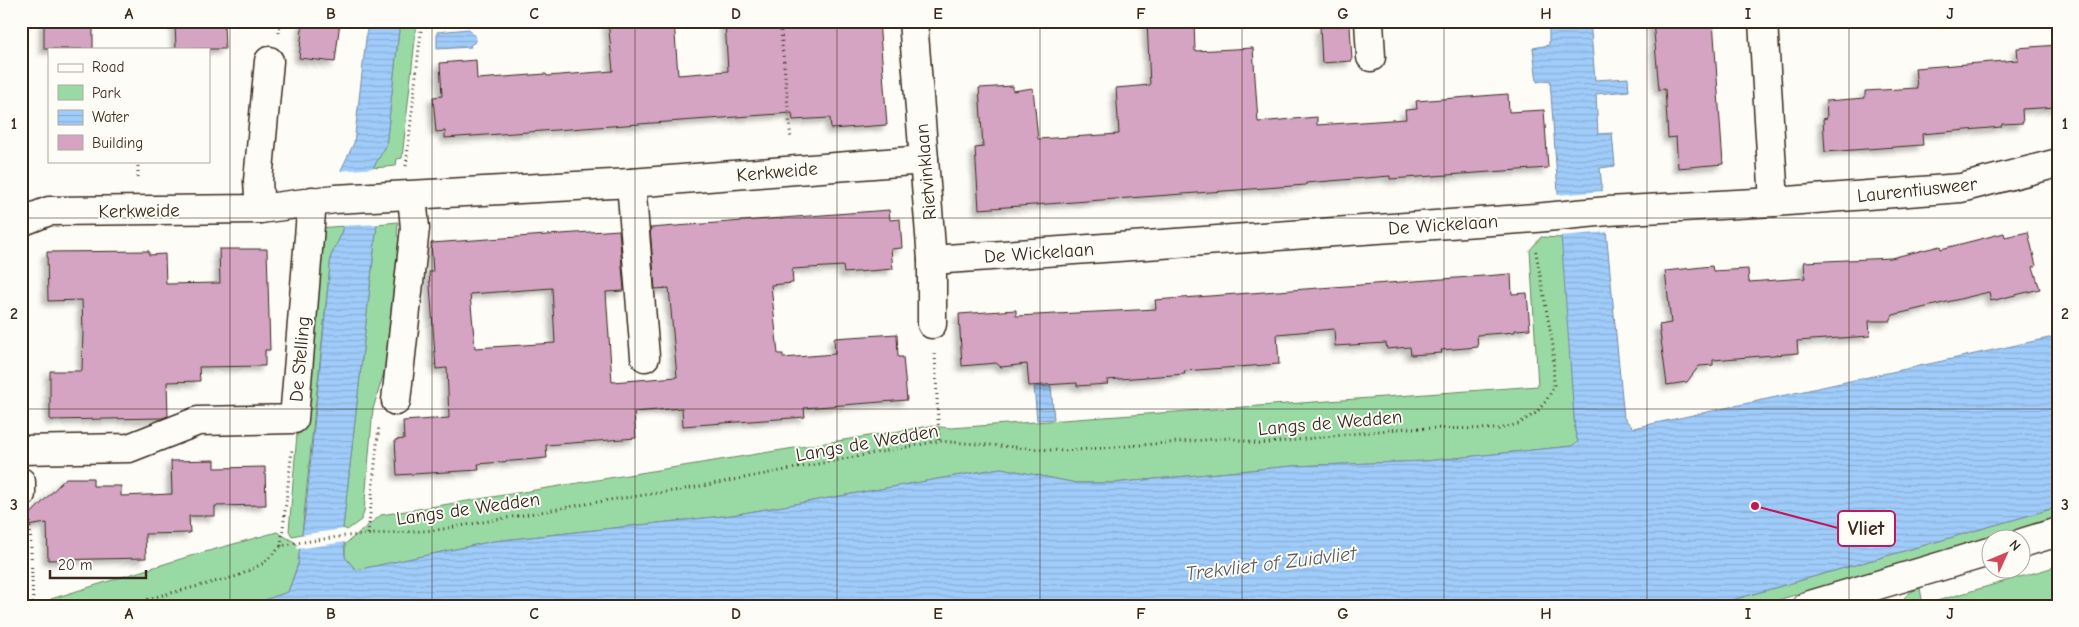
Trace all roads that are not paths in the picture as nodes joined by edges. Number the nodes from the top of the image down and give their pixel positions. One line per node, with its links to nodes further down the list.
1 (913, 21): 6 (street, Rietvinklaan)
2 (1368, 21): 4 (street)
3 (1763, 21): 11 (street)
4 (1370, 57)
5 (269, 61): 12 (street)
6 (924, 160): 8 (street, Kerkweide); 14 (street, Rietvinklaan)
7 (2058, 164): 11 (street, Laurentiusweer)
8 (631, 183): 9 (street, Kerkweide); 16 (street)
9 (412, 196): 10 (street, Kerkweide); 17 (street)
10 (323, 200): 12 (street, Kerkweide); 18 (street, De Stelling)
11 (1774, 202): 14 (street, De Wickelaan)
12 (260, 209): 13 (street, Kerkweide)
13 (21, 222)
14 (932, 260): 15 (street, Rietvinklaan)
15 (932, 324)
16 (645, 357)
17 (396, 401)
18 (21, 450)
19 (21, 482): 20 (street)
20 (22, 494)
21 (2058, 532): 22 (street)
22 (2032, 539)
23 (1982, 554): 24 (street)
24 (1807, 606)

